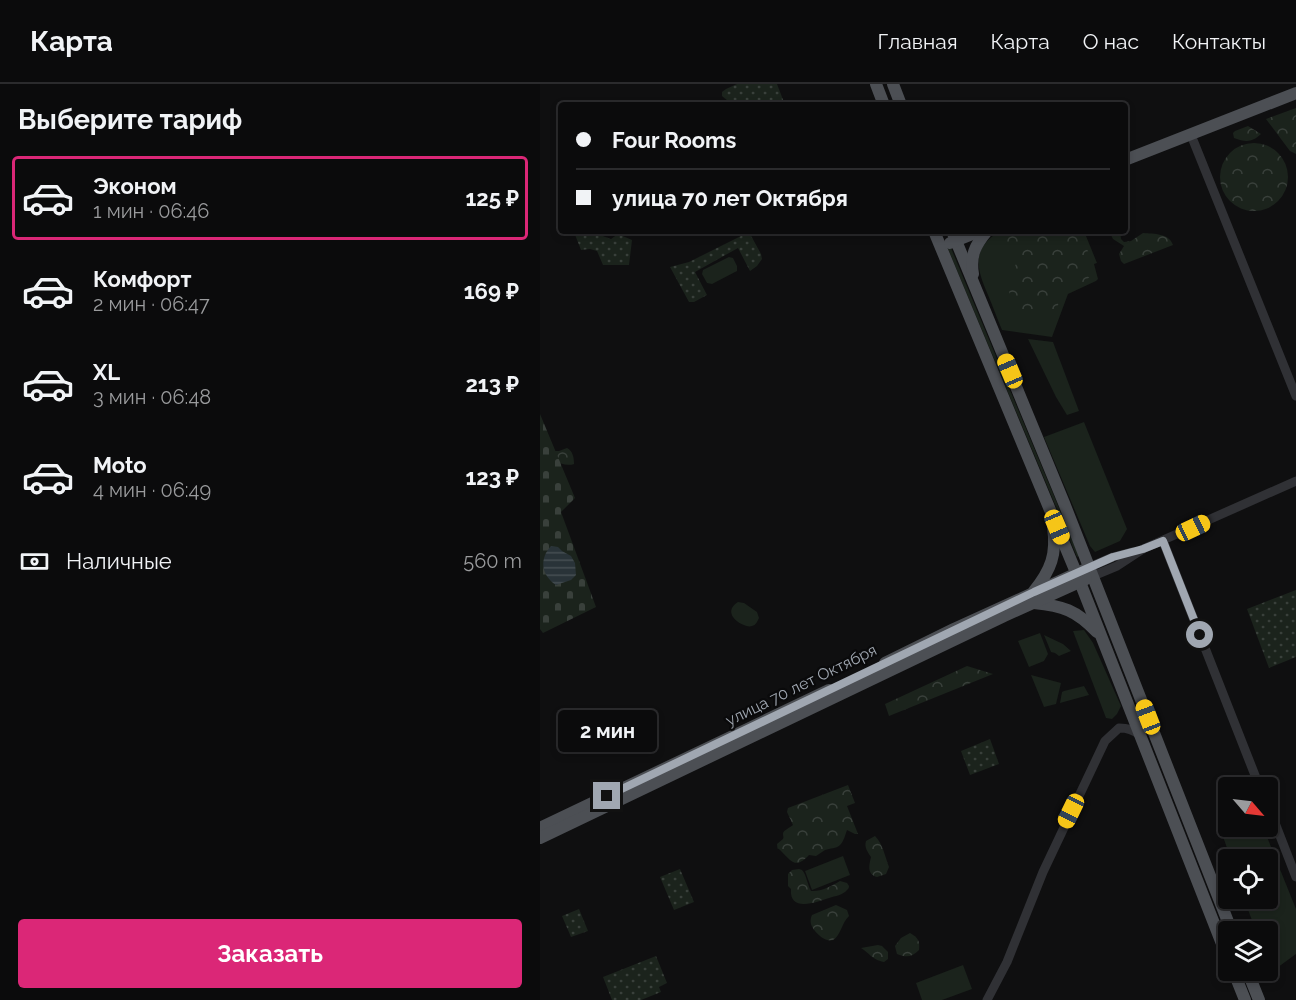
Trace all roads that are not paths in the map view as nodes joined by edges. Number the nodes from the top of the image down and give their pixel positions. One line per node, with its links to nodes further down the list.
1 (876, 84): 4 (main road)
2 (892, 84): 5 (main road)
3 (1296, 93): 6 (main road)
4 (883, 102)
5 (900, 102)
6 (1191, 135): 7 (main road); 13 (street)
7 (1128, 159)
8 (937, 234): 11 (main road)
9 (985, 234): 12 (main road)
10 (954, 236): 11 (main road); 12 (main road)
11 (940, 247): 15 (main road)
12 (975, 287): 17 (main road)
13 (1296, 396)
14 (1296, 481): 16 (street)
15 (1049, 508): 18 (main road); 19 (main road)
16 (1163, 541): 17 (street); 24 (street)
17 (1091, 572): 18 (main road, улица 70 лет Октября); 29 (main road)
18 (1078, 577): 19 (main road, улица 70 лет Октября); 20 (main road)
19 (1033, 598): 20 (main road); 25 (main road, улица 70 лет Октября); 27 (main road, улица 70 лет Октября)
20 (1102, 637): 21 (main road)
21 (1128, 703): 22 (street); 23 (main road)
22 (1118, 728): 23 (street); 33 (street)
23 (1140, 735): 30 (main road)
24 (1256, 777)
25 (540, 828)
26 (1278, 831): 28 (street)
27 (540, 838)
28 (1296, 878)
29 (1228, 921)
30 (1218, 934)
31 (1237, 981): 34 (main road)
32 (1251, 981): 35 (main road)
33 (987, 1000)
34 (1245, 1000)
35 (1258, 1000)

